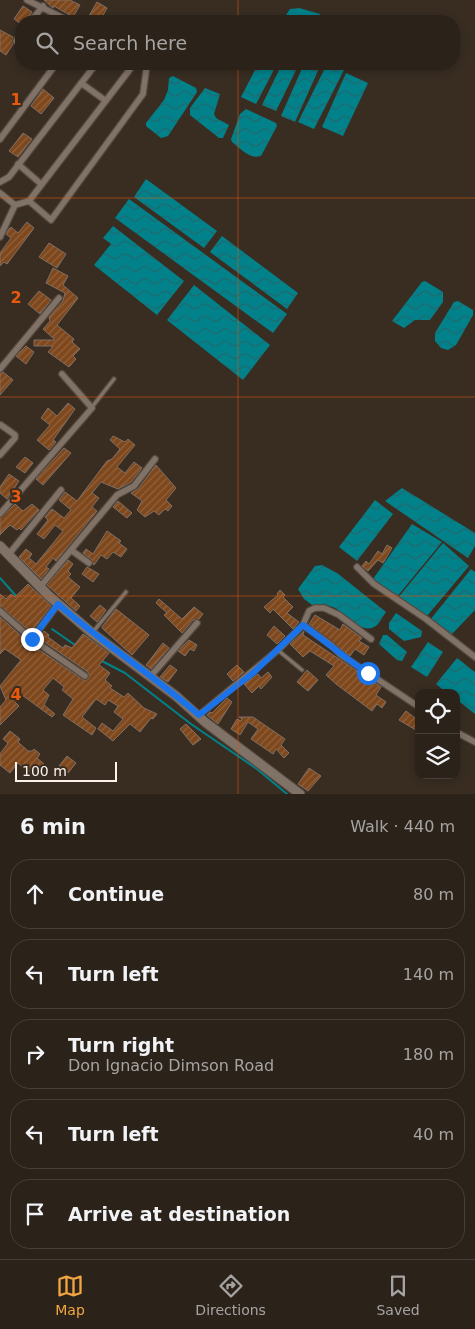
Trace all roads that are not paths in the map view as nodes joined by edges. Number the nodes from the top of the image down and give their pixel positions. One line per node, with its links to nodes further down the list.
1 (27, 0): 2 (street)
2 (43, 6): 3 (street); 4 (street)
3 (36, 15)
4 (59, 15)
5 (52, 70): 11 (street)
6 (91, 70): 9 (street)
7 (129, 70): 10 (street)
8 (146, 70): 16 (street)
9 (80, 83): 10 (street); 12 (street)
10 (106, 100): 14 (street)
11 (0, 139)
12 (18, 164): 13 (street); 14 (street)
13 (0, 182)
14 (42, 184): 16 (street)
15 (0, 193): 17 (street)
16 (29, 201): 17 (street)
17 (15, 205): 18 (street)
18 (0, 237)
19 (59, 298): 20 (street)
20 (0, 369)
21 (62, 374): 23 (street)
22 (114, 379): 23 (lane)
23 (92, 408): 28 (street)
24 (1, 424): 25 (street)
25 (0, 455)
26 (155, 459): 30 (street)
27 (61, 490): 31 (street)
28 (0, 514)
29 (0, 546): 31 (street)
30 (71, 550): 32 (street); 34 (street)
31 (9, 554): 34 (street)
32 (89, 563)
33 (357, 567): 44 (street)
34 (40, 587): 36 (street)
35 (126, 592): 40 (lane)
36 (58, 604): 40 (street); 41 (street)
37 (0, 611): 41 (street)
38 (198, 624): 47 (street)
39 (303, 625): 42 (street); 43 (street); 48 (street)
40 (92, 634): 47 (street)
41 (32, 639): 46 (street)
42 (371, 639)
43 (278, 650): 45 (lane); 49 (street)
44 (475, 657)
45 (302, 670)
46 (85, 676)
47 (150, 677): 49 (street)
48 (415, 704)
49 (199, 715): 52 (street)
50 (460, 734): 51 (street)
51 (475, 742)
52 (300, 794)

